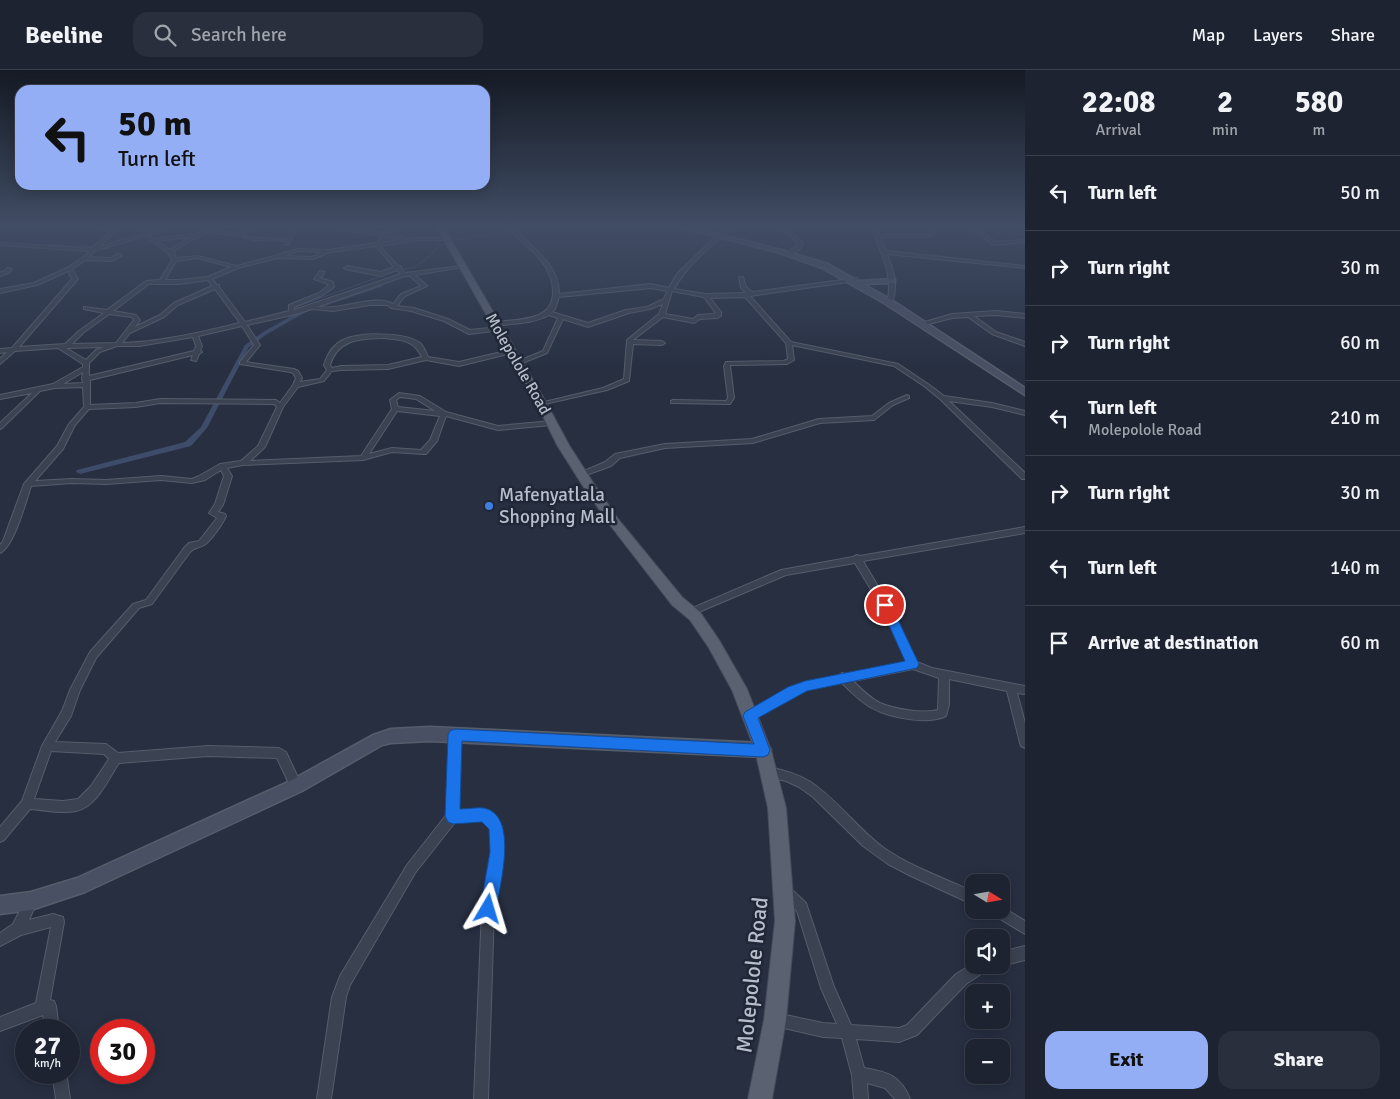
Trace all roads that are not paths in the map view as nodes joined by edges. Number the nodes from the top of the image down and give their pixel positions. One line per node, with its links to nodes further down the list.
1 (60, 274): 19 (street)
2 (71, 274): 47 (street)
3 (166, 274): 16 (street)
4 (219, 274): 12 (street)
5 (321, 274): 29 (street)
6 (408, 274): 25 (street); 27 (street)
7 (465, 274): 37 (main road, Molepolole Road)
8 (551, 274): 21 (street)
9 (681, 274): 18 (street)
10 (841, 274): 15 (street)
11 (889, 274): 14 (street)
12 (209, 278): 16 (street); 17 (street)
13 (741, 278): 20 (street)
14 (891, 279): 15 (street); 24 (street)
15 (855, 280): 20 (street); 24 (street); 24 (street)
16 (162, 281): 28 (street)
17 (217, 286): 36 (street); 38 (street)
18 (670, 290): 21 (street); 22 (street); 23 (street)
19 (0, 291)
20 (749, 295): 22 (street); 42 (street)
21 (557, 296): 30 (street)
22 (706, 296): 31 (street)
23 (667, 300): 31 (street); 34 (street)
24 (889, 300): 35 (street)
25 (393, 307): 27 (street); 37 (street)
26 (86, 308): 28 (street)
27 (310, 308): 29 (street)
28 (109, 311): 38 (street); 45 (street)
29 (292, 313): 36 (street)
30 (549, 314): 34 (street); 37 (street)
31 (662, 315): 40 (street)
32 (969, 315): 33 (street); 35 (street); 44 (street)
33 (1025, 316)
34 (561, 318): 54 (street)
35 (924, 323): 61 (street)
36 (244, 324): 39 (street); 58 (street)
37 (498, 326): 50 (main road, Molepolole Road)
38 (129, 331): 43 (street)
39 (195, 335): 43 (street); 49 (street)
40 (629, 342): 41 (street); 66 (street)
41 (662, 343)
42 (789, 343): 64 (street); 65 (street)
43 (118, 344): 45 (street); 55 (street)
44 (1025, 344)
45 (68, 345): 46 (street)
46 (60, 346): 47 (street); 55 (street)
47 (14, 349): 48 (street); 53 (street)
48 (0, 352)
49 (199, 352): 52 (street); 57 (street)
50 (510, 352): 51 (street); 54 (main road, Molepolole Road)
51 (426, 358): 56 (street); 56 (street)
52 (194, 360)
53 (0, 362)
54 (518, 363): 66 (main road, Molepolole Road)
55 (85, 365): 57 (street); 59 (street)
56 (330, 370): 58 (street)
57 (86, 382): 59 (street); 68 (street)
58 (296, 385): 67 (street)
59 (55, 386): 60 (street)
60 (37, 390): 62 (street); 73 (street)
61 (1025, 392)
62 (0, 397)
63 (907, 397): 77 (street)
64 (942, 398): 70 (street); 78 (street)
65 (673, 402)
66 (542, 404): 72 (main road, Molepolole Road)
67 (280, 407): 68 (street); 75 (street)
68 (86, 408): 79 (street)
69 (395, 409): 71 (street); 71 (street); 74 (street)
70 (1025, 413)
71 (444, 414): 72 (street); 74 (street)
72 (552, 423): 77 (main road, Molepolole Road); 83 (main road, Molepolole Road)
73 (0, 427)
74 (363, 458): 75 (street)
75 (243, 463): 76 (street)
76 (223, 466): 79 (street); 92 (street)
77 (586, 472): 83 (main road, Molepolole Road)
78 (1025, 477)
79 (28, 484): 81 (street)
80 (1025, 530): 82 (street)
81 (0, 550)
82 (857, 558): 83 (street); 84 (street)
83 (689, 610): 89 (main road, Molepolole Road)
84 (912, 664): 85 (street); 86 (street)
85 (944, 674): 86 (street); 87 (street)
86 (842, 678): 89 (street)
87 (1011, 688): 88 (street); 91 (street)
88 (1025, 690)
89 (750, 716): 93 (main road, Molepolole Road)
90 (455, 735): 93 (street); 96 (street); 98 (street)
91 (1025, 744)
92 (47, 746): 94 (street); 97 (street)
93 (763, 750): 95 (main road, Molepolole Road)
94 (116, 758): 96 (street); 97 (street)
95 (769, 772): 100 (main road, Molepolole Road); 101 (street)
96 (296, 786): 102 (street)
97 (27, 804): 99 (street)
98 (453, 816): 119 (street); 120 (street)
99 (0, 836)
100 (784, 891): 113 (main road, Molepolole Road); 115 (street)
101 (965, 895)
102 (31, 901): 103 (street); 106 (street)
103 (0, 905)
104 (1010, 919): 105 (street)
105 (1025, 928)
106 (18, 929): 107 (street); 111 (street)
107 (0, 940)
108 (1025, 953): 109 (street)
109 (1010, 957)
110 (967, 974): 115 (street)
111 (42, 1008): 112 (street); 114 (street)
112 (51, 1019)
113 (775, 1020): 115 (street); 121 (main road, Molepolole Road)
114 (0, 1024)
115 (847, 1031): 116 (street)
116 (859, 1075): 122 (street); 123 (street)
117 (61, 1084): 118 (street)
118 (63, 1099)
119 (324, 1099)
120 (481, 1099)
121 (760, 1099)
122 (861, 1099)
123 (903, 1099)

